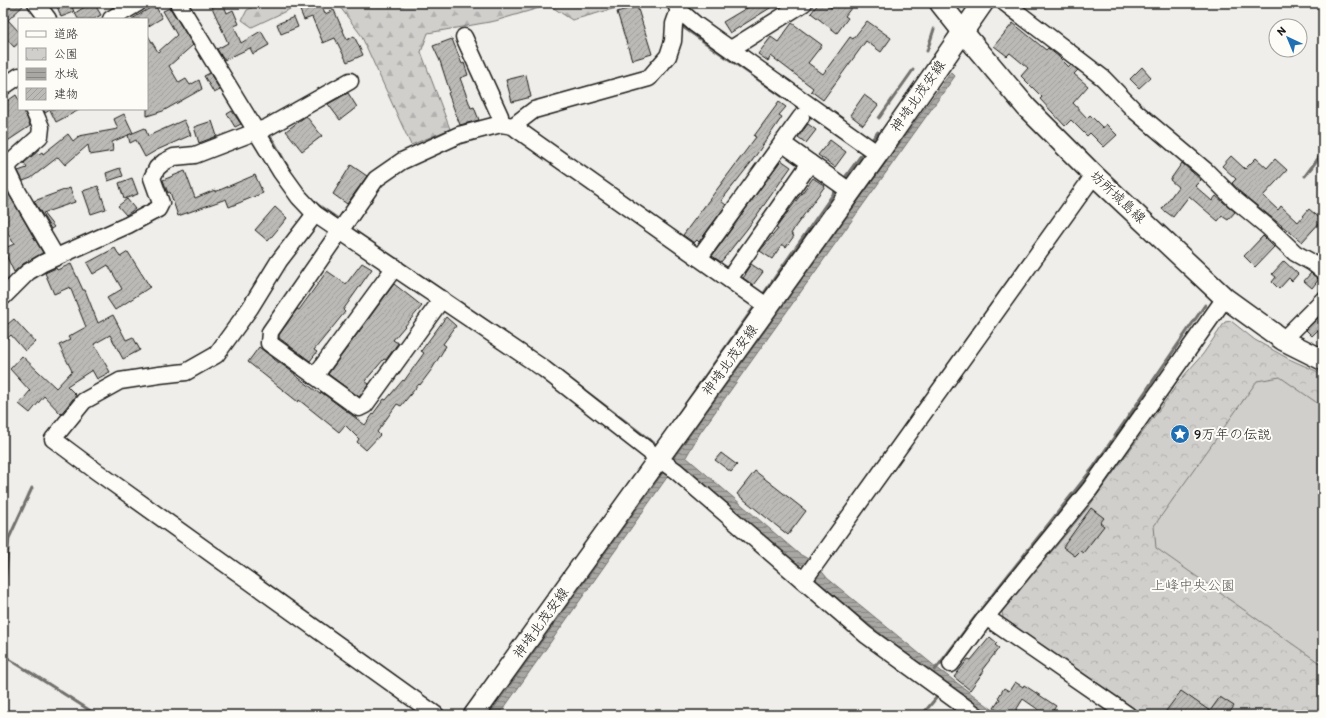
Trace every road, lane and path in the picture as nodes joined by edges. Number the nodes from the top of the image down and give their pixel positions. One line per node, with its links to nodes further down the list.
1 (36, 3): 9 (street)
2 (138, 3): 10 (street)
3 (178, 3): 20 (street)
4 (804, 3): 13 (street)
5 (940, 3): 11 (main road, 坊所城島線)
6 (983, 3): 11 (main road, 神埼北茂安線)
7 (1005, 3): 32 (street)
8 (677, 7): 13 (street); 19 (street)
9 (47, 18)
10 (113, 18)
11 (963, 32): 22 (main road, 神埼北茂安線); 24 (main road, 坊所城島線)
12 (464, 37): 19 (street)
13 (731, 49): 22 (street)
14 (18, 78): 16 (street)
15 (350, 81): 20 (street)
16 (3, 87)
17 (33, 110): 25 (street)
18 (800, 117): 21 (street)
19 (507, 125): 28 (street); 30 (street)
20 (262, 130): 27 (street); 29 (street)
21 (782, 143): 23 (street); 30 (street)
22 (878, 154): 26 (main road, 神埼北茂安線)
23 (810, 163): 26 (street); 33 (street)
24 (1094, 176): 35 (main road, 坊所城島線); 43 (street)
25 (9, 187): 29 (street)
26 (851, 192): 38 (main road, 神埼北茂安線)
27 (315, 214): 28 (street); 46 (street)
28 (345, 225): 31 (street); 41 (street)
29 (56, 257): 34 (street)
30 (699, 258): 33 (street)
31 (395, 267): 36 (street); 41 (street)
32 (1323, 271)
33 (729, 279): 38 (street)
34 (3, 297)
35 (1225, 298): 39 (main road, 坊所城島線); 44 (street)
36 (442, 299): 41 (street); 42 (street)
37 (1323, 300): 39 (street)
38 (768, 307): 42 (main road, 神埼北茂安線)
39 (1283, 340): 40 (main road, 坊所城島線)
40 (1323, 360)
41 (315, 376)
42 (667, 464): 43 (street); 47 (main road, 神埼北茂安線)
43 (804, 580): 48 (street)
44 (986, 618): 45 (street); 49 (street)
45 (951, 664)
46 (436, 715)
47 (474, 715)
48 (976, 715)
49 (1128, 715)

